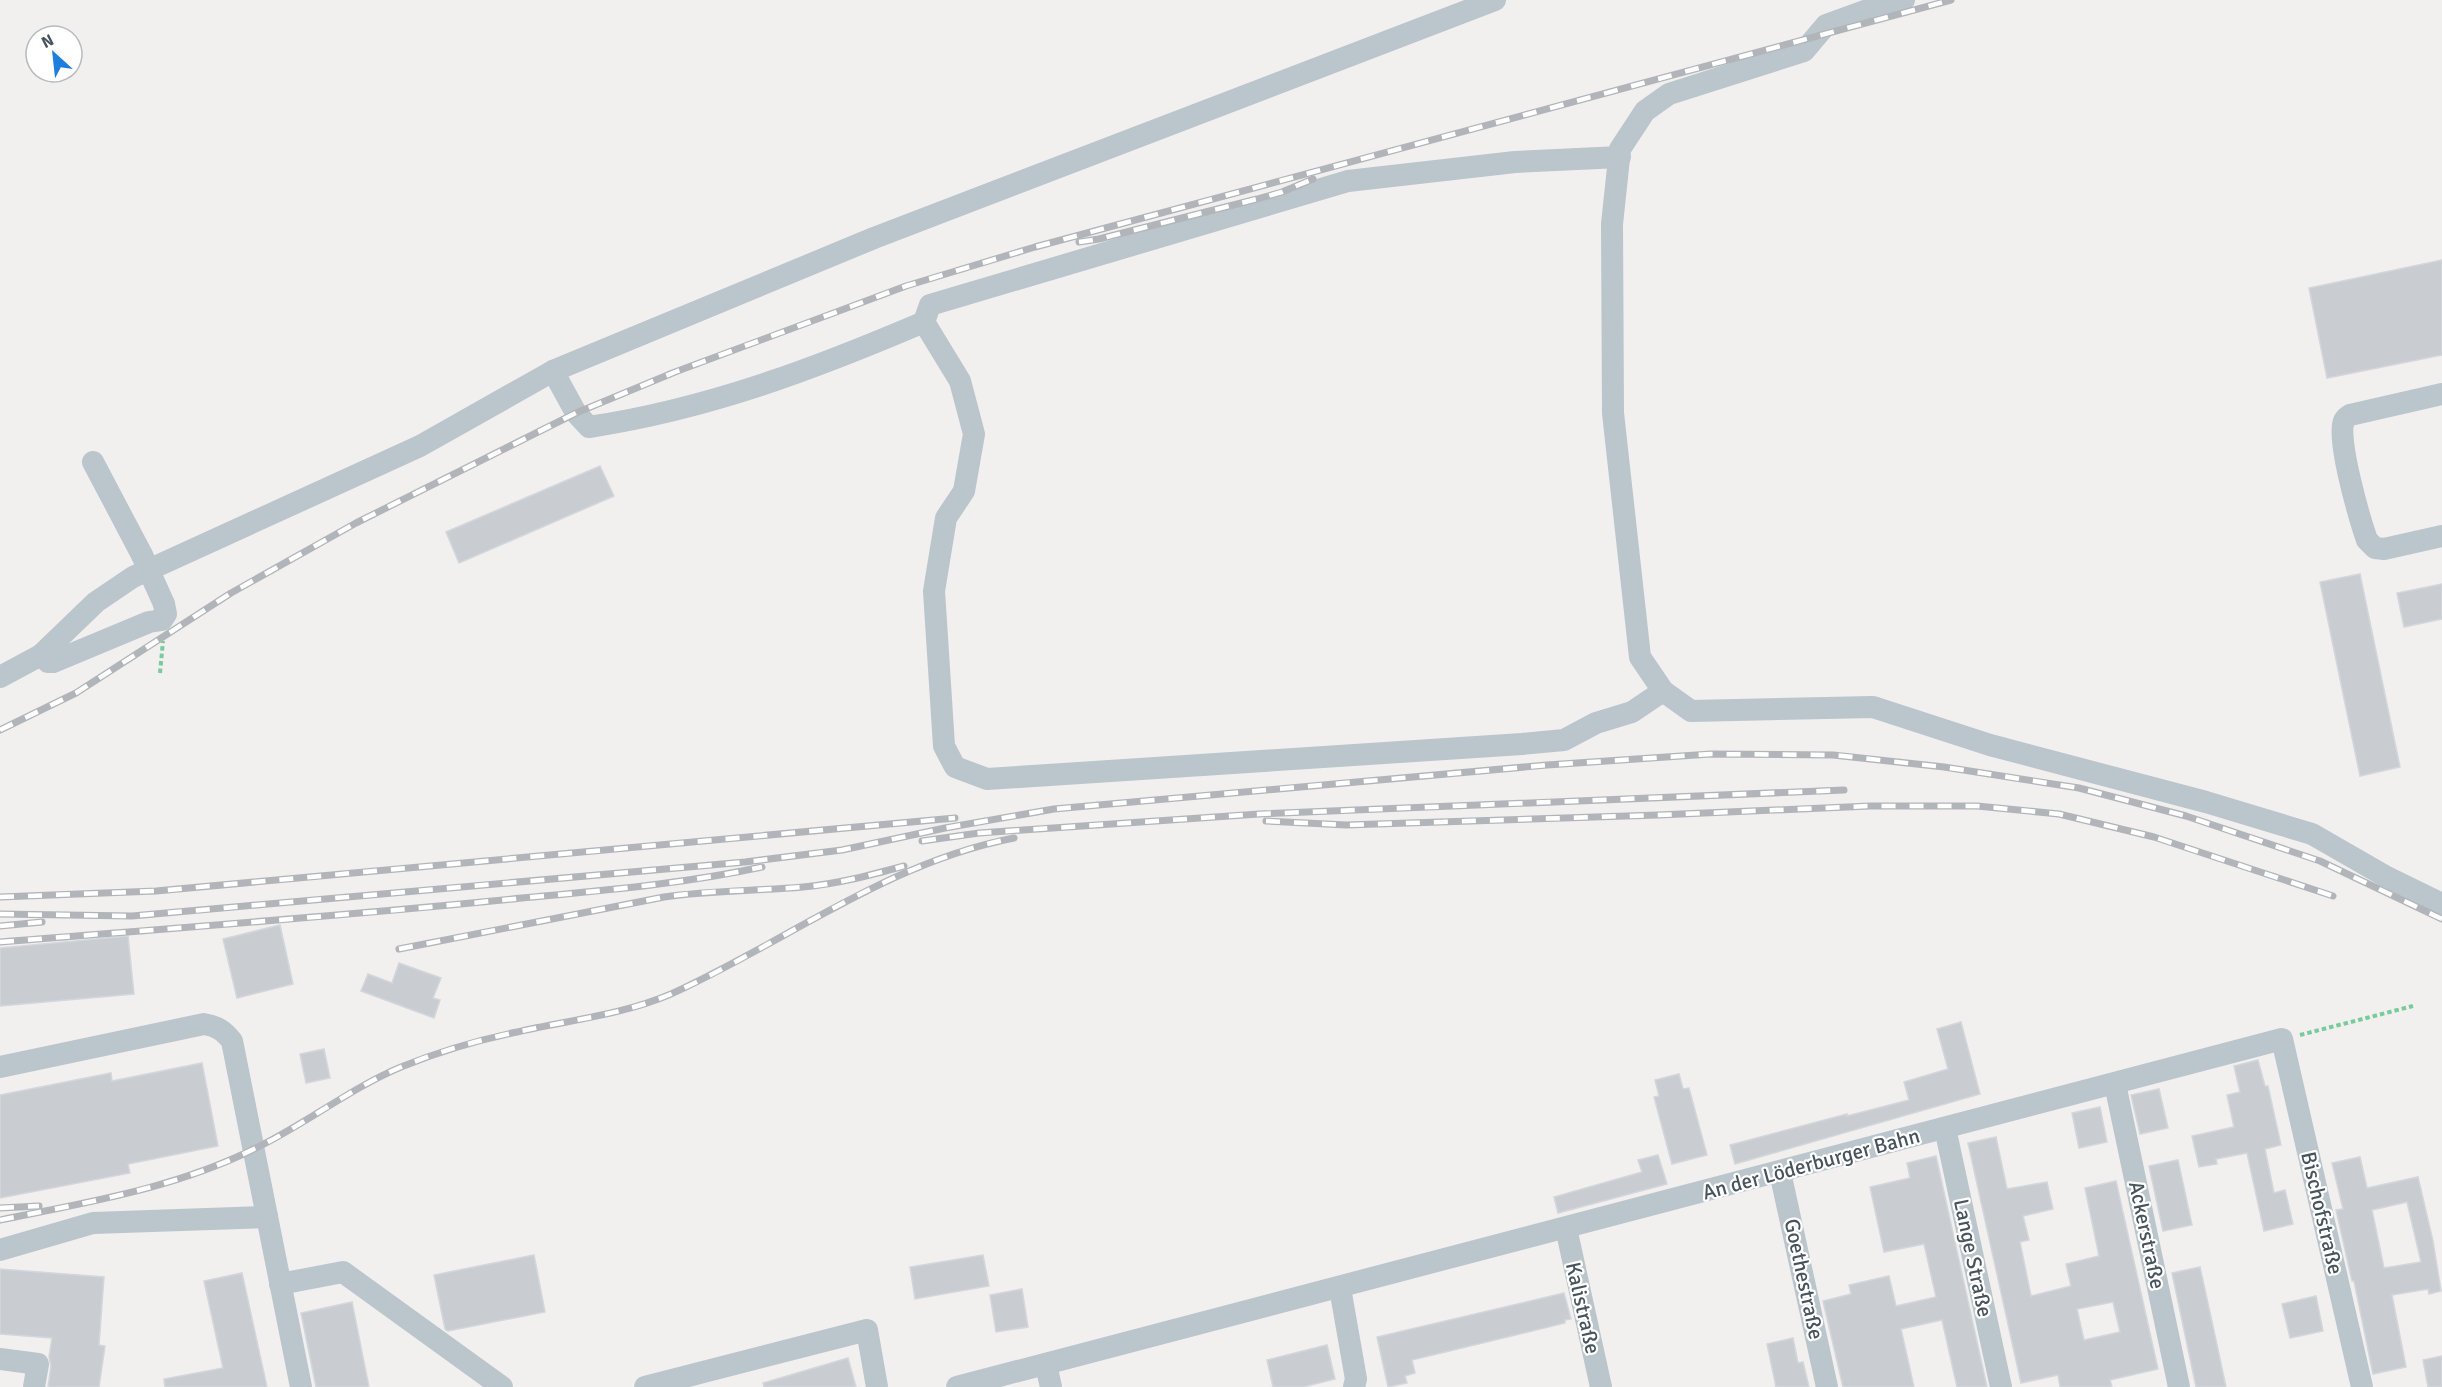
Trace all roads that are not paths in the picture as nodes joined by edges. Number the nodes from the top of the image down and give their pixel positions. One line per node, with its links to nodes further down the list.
1 (1495, 0): 5 (street)
2 (1904, 0): 3 (street)
3 (1620, 157): 4 (street); 11 (street)
4 (924, 322): 5 (street); 11 (street)
5 (553, 371): 9 (street)
6 (2442, 394): 8 (street)
7 (93, 462): 9 (street, bridge)
8 (2442, 536)
9 (41, 655): 10 (street)
10 (0, 677)
11 (1664, 691): 12 (street)
12 (2442, 904)
13 (2282, 1039): 15 (street, An der Löderburger Bahn); 37 (street, Bischofstraße)
14 (0, 1067): 18 (street)
15 (2115, 1084): 16 (street, An der Löderburger Bahn); 36 (street, Ackerstraße)
16 (1945, 1128): 17 (street, An der Löderburger Bahn); 35 (street, Lange Straße)
17 (1780, 1172): 19 (street, An der Löderburger Bahn); 34 (street, Goethestraße)
18 (267, 1217): 20 (street); 21 (street)
19 (1566, 1228): 22 (street, An der Löderburger Bahn); 33 (street, Kalistraße)
20 (0, 1250)
21 (280, 1284): 26 (street); 27 (street)
22 (1340, 1288): 24 (street, An der Löderburger Bahn); 32 (street)
23 (0, 1359): 25 (street)
24 (1046, 1365): 30 (street, An der Löderburger Bahn); 31 (street)
25 (34, 1387)
26 (301, 1387)
27 (502, 1387)
28 (645, 1387): 29 (street)
29 (877, 1387)
30 (957, 1387)
31 (1051, 1387)
32 (1354, 1387)
33 (1601, 1387)
34 (1827, 1387)
35 (2001, 1387)
36 (2180, 1387)
37 (2362, 1387)

